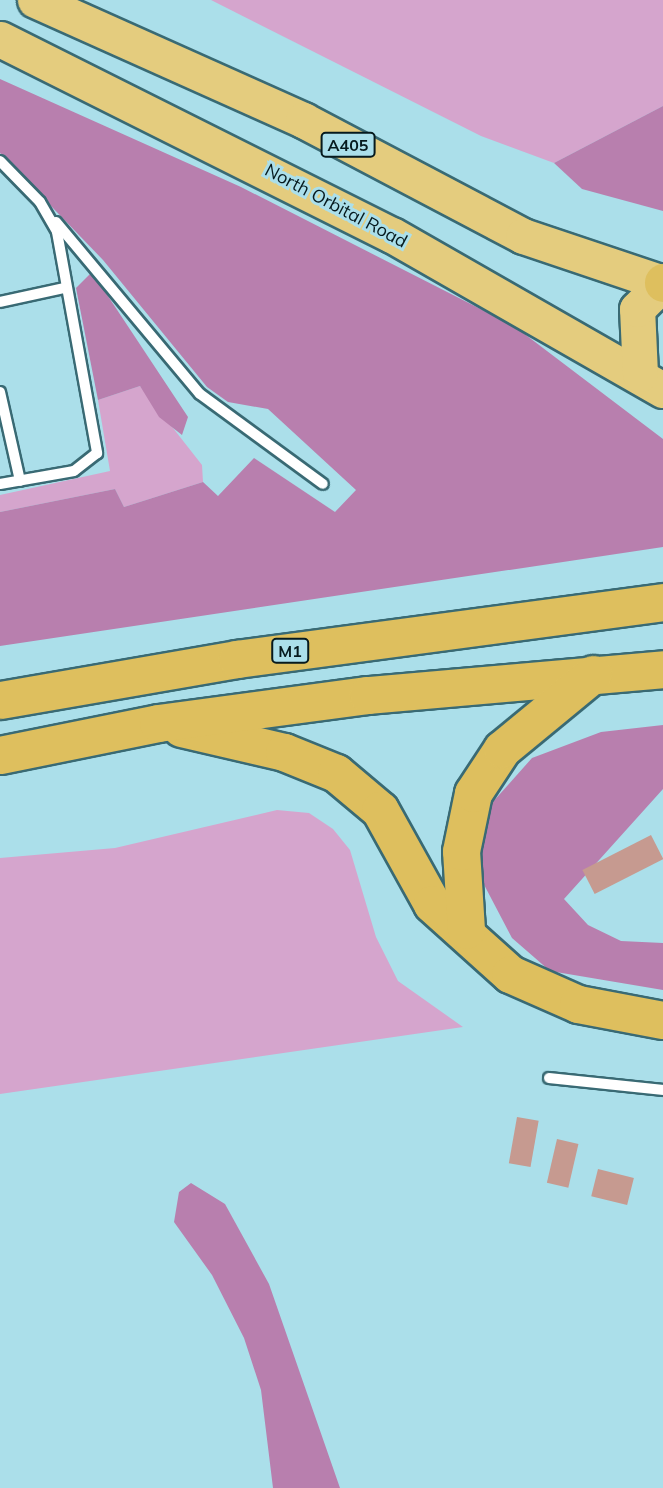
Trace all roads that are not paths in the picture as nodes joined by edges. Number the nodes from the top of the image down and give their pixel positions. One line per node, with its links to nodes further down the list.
1 (36, 0): 5 (highway, A405)
2 (0, 39): 8 (highway, North Orbital Road)
3 (0, 161): 4 (lane)
4 (50, 215): 6 (lane); 12 (lane)
5 (663, 283): 8 (highway)
6 (64, 288): 7 (lane); 10 (lane)
7 (0, 302)
8 (652, 382)
9 (0, 392): 10 (lane)
10 (20, 481): 11 (lane)
11 (0, 484)
12 (323, 484)
13 (663, 594): 15 (highway, M1)
14 (663, 602): 15 (highway, M1)
15 (582, 612): 18 (highway, M1)
16 (663, 670): 17 (highway)
17 (593, 674): 19 (highway); 21 (highway)
18 (0, 700)
19 (158, 723): 20 (highway); 21 (highway)
20 (0, 755)
21 (466, 930): 22 (highway)
22 (663, 1020)
23 (549, 1078): 24 (lane)
24 (663, 1090)

